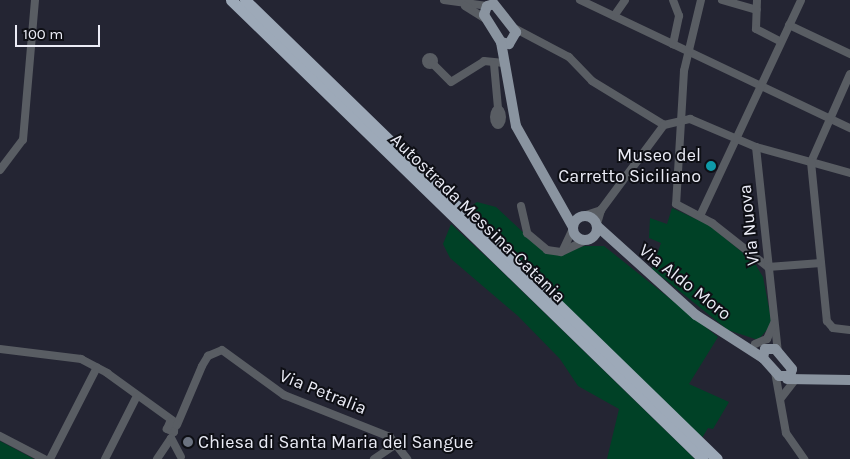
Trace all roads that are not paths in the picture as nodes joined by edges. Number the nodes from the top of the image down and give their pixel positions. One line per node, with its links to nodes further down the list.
1 (35, 0): 40 (street)
2 (231, 0): 79 (highway, Autostrada Messina-Catania)
3 (245, 0): 80 (highway, Autostrada Messina-Catania)
4 (502, 0): 15 (main road)
5 (580, 0): 16 (street)
6 (625, 0): 16 (street)
7 (674, 0): 24 (street)
8 (701, 0): 25 (street)
9 (722, 0): 14 (street)
10 (757, 0): 14 (street)
11 (801, 0): 18 (street)
12 (447, 1): 13 (street); 17 (street)
13 (491, 3): 15 (main road); 17 (main road)
14 (757, 10): 23 (street)
15 (503, 11): 19 (main road)
16 (614, 16): 24 (street)
17 (486, 19): 21 (main road)
18 (789, 25): 23 (street); 26 (street)
19 (514, 27): 20 (street); 22 (main road)
20 (528, 36): 22 (street); 35 (street)
21 (501, 42): 22 (main road); 27 (main road)
22 (514, 42): 30 (main road)
23 (781, 42): 31 (street)
24 (674, 44): 25 (street)
25 (688, 51): 31 (street); 34 (street)
26 (850, 54)
27 (499, 63): 28 (street); 30 (main road); 32 (street)
28 (433, 64)
29 (850, 74): 33 (street)
30 (508, 79): 42 (main road)
31 (761, 85): 33 (street); 37 (street)
32 (498, 108)
33 (829, 118): 36 (street); 39 (street)
34 (684, 119): 35 (street); 37 (street); 46 (street)
35 (664, 125): 44 (street)
36 (850, 128)
37 (736, 138): 38 (street); 46 (street)
38 (756, 147): 39 (street); 53 (street, Via Nuova)
39 (811, 162): 41 (street); 52 (street)
40 (0, 170)
41 (850, 173)
42 (560, 198): 45 (main road); 48 (main road)
43 (521, 206): 50 (street)
44 (601, 210): 45 (street); 47 (street)
45 (585, 215): 47 (main road); 48 (main road)
46 (700, 216): 53 (street)
47 (597, 225): 49 (main road); 51 (main road)
48 (573, 228): 49 (main road); 50 (street)
49 (588, 240): 50 (street); 51 (main road)
50 (562, 252)
51 (623, 254): 56 (main road, Via Aldo Moro)
52 (821, 263): 53 (street); 55 (street)
53 (768, 267): 54 (street, Via Nuova)
54 (774, 321): 57 (street); 59 (street, Via Nuova)
55 (850, 330)
56 (727, 334): 57 (main road); 57 (main road)
57 (765, 349): 59 (main road); 62 (main road)
58 (0, 350): 61 (street)
59 (778, 353): 60 (main road)
60 (790, 366): 63 (main road); 65 (main road)
61 (97, 367): 66 (street); 74 (street)
62 (775, 372): 65 (main road); 67 (street)
63 (819, 377): 64 (main road); 65 (main road)
64 (850, 380)
65 (790, 381): 67 (street)
66 (137, 396): 68 (street); 75 (street)
67 (781, 398): 81 (street)
68 (172, 426): 70 (street, Via Petralia); 71 (street); 72 (street)
69 (0, 436): 73 (street)
70 (399, 444): 77 (street); 78 (street)
71 (162, 450): 72 (street); 76 (street)
72 (181, 458)
73 (44, 459)
74 (50, 459)
75 (105, 459)
76 (157, 459)
77 (374, 459)
78 (407, 459)
79 (703, 459)
80 (717, 459)
81 (804, 459)

